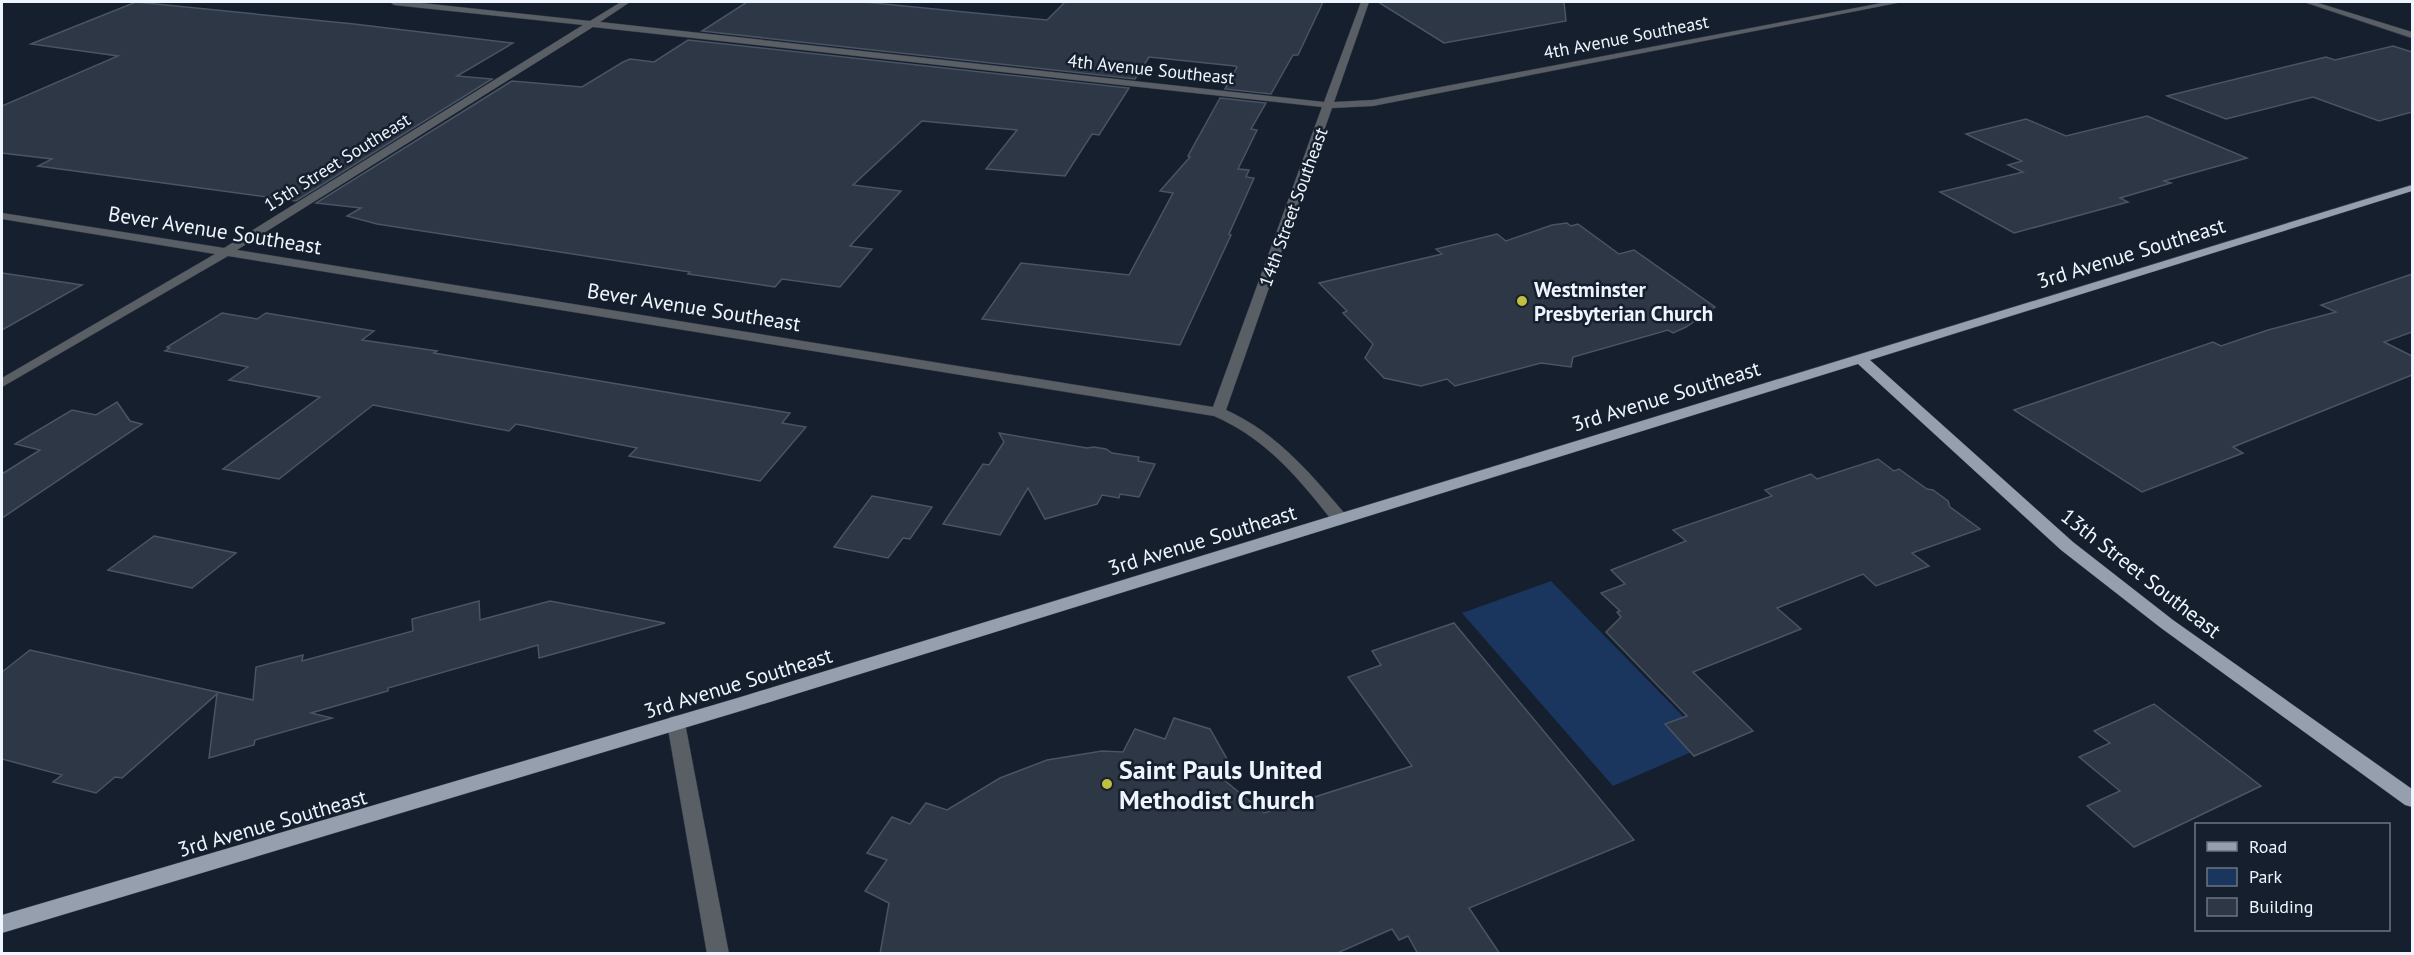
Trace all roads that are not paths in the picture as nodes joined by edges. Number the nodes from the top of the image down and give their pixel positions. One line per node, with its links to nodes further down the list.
1 (394, 2): 6 (street, 4th Avenue Southeast)
2 (626, 2): 6 (street, 15th Street Southeast)
3 (1365, 2): 8 (street, 14th Street Southeast)
4 (1898, 2): 8 (street, 4th Avenue Southeast)
5 (2308, 2): 7 (street)
6 (591, 23): 8 (street, 4th Avenue Southeast); 11 (street, 15th Street Southeast)
7 (2412, 35)
8 (1329, 105): 14 (street, 14th Street Southeast)
9 (2412, 188): 12 (main road, 3rd Avenue Southeast)
10 (2, 216): 11 (street, Bever Avenue Southeast)
11 (225, 253): 13 (street, 15th Street Southeast); 14 (street, Bever Avenue Southeast)
12 (1861, 359): 15 (main road, 3rd Avenue Southeast); 17 (main road, 13th Street Southeast)
13 (2, 383)
14 (1218, 412): 15 (street, Bever Avenue Southeast)
15 (1340, 519): 16 (main road, 3rd Avenue Southeast)
16 (676, 723): 18 (main road, 3rd Avenue Southeast); 19 (street)
17 (2412, 800)
18 (2, 924)
19 (718, 954)

